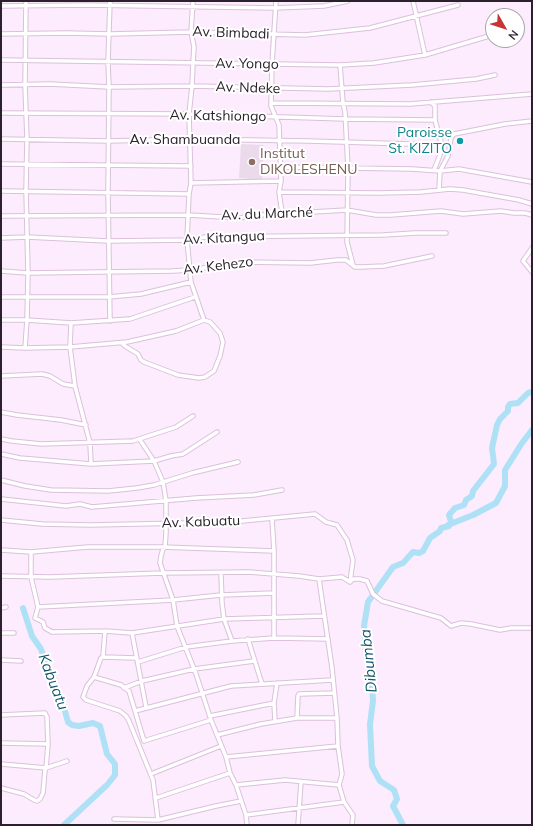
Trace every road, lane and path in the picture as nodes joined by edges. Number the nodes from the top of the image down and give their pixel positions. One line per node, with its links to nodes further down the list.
1 (26, 1): 9 (street)
2 (193, 1): 10 (street)
3 (276, 1): 11 (street)
4 (348, 1): 11 (street)
5 (413, 1): 12 (street)
6 (111, 3): 9 (street); 10 (street); 16 (street)
7 (458, 5): 12 (street, Av. Bimbadi)
8 (1, 6): 9 (street)
9 (27, 6): 15 (street)
10 (193, 8): 11 (street); 13 (street)
11 (276, 8): 17 (street)
12 (416, 16): 17 (street, Av. Bimbadi); 19 (street)
13 (191, 32): 16 (street, Av. Bimbadi); 17 (street, Av. Bimbadi); 23 (street)
14 (1, 34): 15 (street, Av. Bimbadi)
15 (27, 34): 16 (street, Av. Bimbadi); 21 (street)
16 (110, 34): 22 (street)
17 (274, 35): 24 (street)
18 (485, 37): 19 (street, Av. Yongo)
19 (426, 55): 25 (street, Av. Yongo)
20 (1, 60): 21 (street, Av. Yongo)
21 (26, 61): 22 (street, Av. Yongo); 28 (street)
22 (108, 62): 23 (street, Av. Yongo); 30 (street)
23 (193, 63): 24 (street, Av. Yongo); 29 (street)
24 (272, 64): 25 (street, Av. Yongo); 31 (street)
25 (340, 65): 32 (street)
26 (495, 76): 32 (street, Av. Ndeke)
27 (1, 85): 28 (street, Av. Ndeke)
28 (25, 85): 30 (street, Av. Ndeke); 38 (street)
29 (192, 86): 30 (street, Av. Ndeke); 31 (street, Av. Ndeke); 40 (street)
30 (109, 87): 39 (street)
31 (272, 89): 32 (street, Av. Ndeke); 35 (street)
32 (342, 89): 36 (street)
33 (532, 94): 34 (street)
34 (431, 102): 36 (street); 43 (street)
35 (271, 103): 36 (street); 41 (street)
36 (343, 104): 42 (street)
37 (1, 113): 38 (street, Av. Katshiongo)
38 (26, 113): 39 (street, Av. Katshiongo); 46 (street)
39 (109, 114): 40 (street, Av. Katshiongo); 48 (street)
40 (188, 114): 41 (street, Av. Katshiongo); 47 (street)
41 (275, 117): 42 (street, Av. Katshiongo); 49 (street)
42 (345, 119): 43 (street, Av. Katshiongo); 50 (street)
43 (435, 120): 51 (street)
44 (532, 121): 59 (street)
45 (1, 139): 46 (street, Av. Shambuanda)
46 (27, 139): 48 (street, Av. Shambuanda); 52 (street)
47 (190, 139): 48 (street, Av. Shambuanda); 49 (street, Av. Shambuanda); 55 (street)
48 (108, 141): 54 (street)
49 (280, 141): 50 (street, Av. Shambuanda); 56 (street)
50 (347, 142): 51 (street, Av. Shambuanda); 57 (street)
51 (441, 146): 58 (street)
52 (27, 163): 53 (street); 54 (street); 63 (street)
53 (1, 164)
54 (108, 165): 55 (street); 66 (street)
55 (191, 166): 62 (street)
56 (280, 167): 57 (street); 60 (street)
57 (348, 168): 58 (street); 68 (street)
58 (434, 170): 59 (street)
59 (440, 171): 61 (street); 64 (street)
60 (280, 181): 62 (street); 67 (street)
61 (532, 182)
62 (191, 183): 69 (street)
63 (26, 190): 65 (street); 66 (street); 76 (street)
64 (439, 190): 68 (street); 70 (street)
65 (1, 191)
66 (108, 192): 69 (street); 77 (street)
67 (279, 192): 68 (street); 72 (street)
68 (347, 193): 71 (street)
69 (189, 194): 73 (street)
70 (532, 204)
71 (347, 210): 72 (street, Av. du Marché); 74 (street, Av. du Marché); 79 (street)
72 (282, 213): 73 (street, Av. du Marché)
73 (189, 215): 77 (street, Av. du Marché); 82 (street)
74 (532, 215)
75 (1, 216): 76 (street, Av. du Marché)
76 (26, 216): 77 (street, Av. du Marché); 81 (street)
77 (108, 216): 83 (street)
78 (446, 233): 79 (street, Av. Kitangua)
79 (347, 235): 82 (street, Av. Kitangua); 86 (street)
80 (1, 238): 81 (street, Av. Kitangua)
81 (27, 238): 83 (street, Av. Kitangua); 91 (street)
82 (187, 240): 83 (street, Av. Kitangua); 87 (street)
83 (108, 241): 89 (street)
84 (532, 248): 90 (street)
85 (432, 256): 86 (street, Av. Kehezo)
86 (353, 265): 87 (street, Av. Kehezo)
87 (190, 270): 89 (street, Av. Kehezo); 92 (street)
88 (1, 271): 91 (street, Av. Kehezo)
89 (110, 271): 91 (street, Av. Kehezo); 95 (street)
90 (532, 272)
91 (28, 273): 93 (street)
92 (191, 282): 95 (street); 96 (street)
93 (27, 296): 94 (street); 95 (street); 98 (street)
94 (1, 297)
95 (109, 297): 100 (street)
96 (195, 297): 99 (street); 100 (street)
97 (1, 320): 98 (street)
98 (27, 320): 101 (street); 105 (street)
99 (204, 320): 102 (street); 102 (street)
100 (110, 321): 101 (street)
101 (72, 323): 104 (street)
102 (122, 343): 104 (street)
103 (1, 347): 105 (street)
104 (70, 347): 105 (street); 107 (street)
105 (24, 348)
106 (1, 376): 107 (street)
107 (75, 386): 110 (street)
108 (1, 412): 110 (street)
109 (193, 416): 113 (street)
110 (86, 425): 114 (street)
111 (217, 432): 116 (street)
112 (1, 438): 114 (street)
113 (140, 440): 114 (street); 116 (street)
114 (90, 443): 118 (street)
115 (1, 454): 118 (street)
116 (154, 461): 118 (street); 120 (street)
117 (238, 462): 120 (street)
118 (91, 464)
119 (1, 480): 120 (street)
120 (163, 482): 123 (street)
121 (282, 490): 123 (street)
122 (1, 499): 123 (street)
123 (166, 501): 126 (street)
124 (272, 519): 126 (street, Av. Kabuatu); 129 (street); 137 (street, Av. Kabuatu)
125 (1, 520): 126 (street, Av. Kabuatu)
126 (166, 523): 127 (street)
127 (165, 547): 129 (street); 130 (street); 131 (street)
128 (1, 550): 130 (street)
129 (274, 551): 133 (street)
130 (31, 552): 135 (street)
131 (163, 573): 132 (street); 135 (street); 140 (street)
132 (221, 573): 133 (street); 139 (street)
133 (274, 574): 136 (street); 138 (street)
134 (1, 576): 135 (street)
135 (31, 576): 142 (street)
136 (319, 579): 137 (street); 144 (street)
137 (350, 582): 148 (street)
138 (274, 593): 139 (street); 145 (street)
139 (221, 595): 140 (street); 146 (street)
140 (173, 600): 142 (street); 147 (street)
141 (6, 607): 143 (street)
142 (38, 607): 149 (street)
143 (1, 608)
144 (324, 616): 145 (street); 155 (street)
145 (274, 618): 146 (street); 153 (street)
146 (224, 619): 147 (street); 156 (street)
147 (177, 626): 151 (street); 157 (street)
148 (532, 628)
149 (105, 631): 151 (street); 158 (street)
150 (1, 633): 152 (street)
151 (132, 633): 160 (street)
152 (14, 634)
153 (274, 638): 154 (street); 155 (street)
154 (248, 639): 156 (street); 161 (street)
155 (328, 639): 165 (street)
156 (232, 640): 157 (street)
157 (186, 647): 160 (street); 163 (street)
158 (103, 657): 160 (street); 164 (street)
159 (1, 660): 162 (street)
160 (137, 660): 166 (street)
161 (254, 660): 163 (street); 168 (street)
162 (20, 661)
163 (194, 669): 166 (street); 170 (street)
164 (94, 677): 169 (street); 183 (street)
165 (332, 680): 167 (street); 171 (street)
166 (142, 681): 169 (street); 173 (street)
167 (278, 683): 168 (street); 172 (street)
168 (262, 684): 170 (street)
169 (124, 688): 174 (street)
170 (202, 692): 173 (street); 176 (street)
171 (334, 693): 177 (street); 178 (street)
172 (274, 703): 176 (street); 179 (street)
173 (146, 708): 174 (street)
174 (134, 711): 181 (street)
175 (1, 715): 184 (street)
176 (211, 718): 180 (street); 181 (street)
177 (297, 718): 178 (street); 179 (street)
178 (337, 718): 186 (street)
179 (275, 721): 180 (street)
180 (217, 735): 185 (street)
181 (144, 741): 183 (street)
182 (1, 742): 184 (street)
183 (139, 743): 192 (street)
184 (48, 744): 190 (street)
185 (221, 746): 187 (street); 192 (street)
186 (338, 746): 187 (street); 194 (street)
187 (226, 757): 191 (street)
188 (67, 761): 190 (street)
189 (1, 764): 190 (street)
190 (46, 768): 196 (street)
191 (230, 773): 195 (street); 197 (street)
192 (151, 774): 197 (street)
193 (301, 782): 194 (street); 195 (street); 200 (street)
194 (339, 784): 199 (street)
195 (236, 785): 198 (street)
196 (1, 788)
197 (156, 798): 203 (street)
198 (241, 801): 201 (street); 203 (street)
199 (344, 802): 200 (street); 207 (street)
200 (298, 808): 201 (street); 206 (street)
201 (246, 815): 205 (street)
202 (114, 819): 203 (street)
203 (157, 820): 204 (street)
204 (155, 825)
205 (247, 825)
206 (298, 825)
207 (352, 825)

